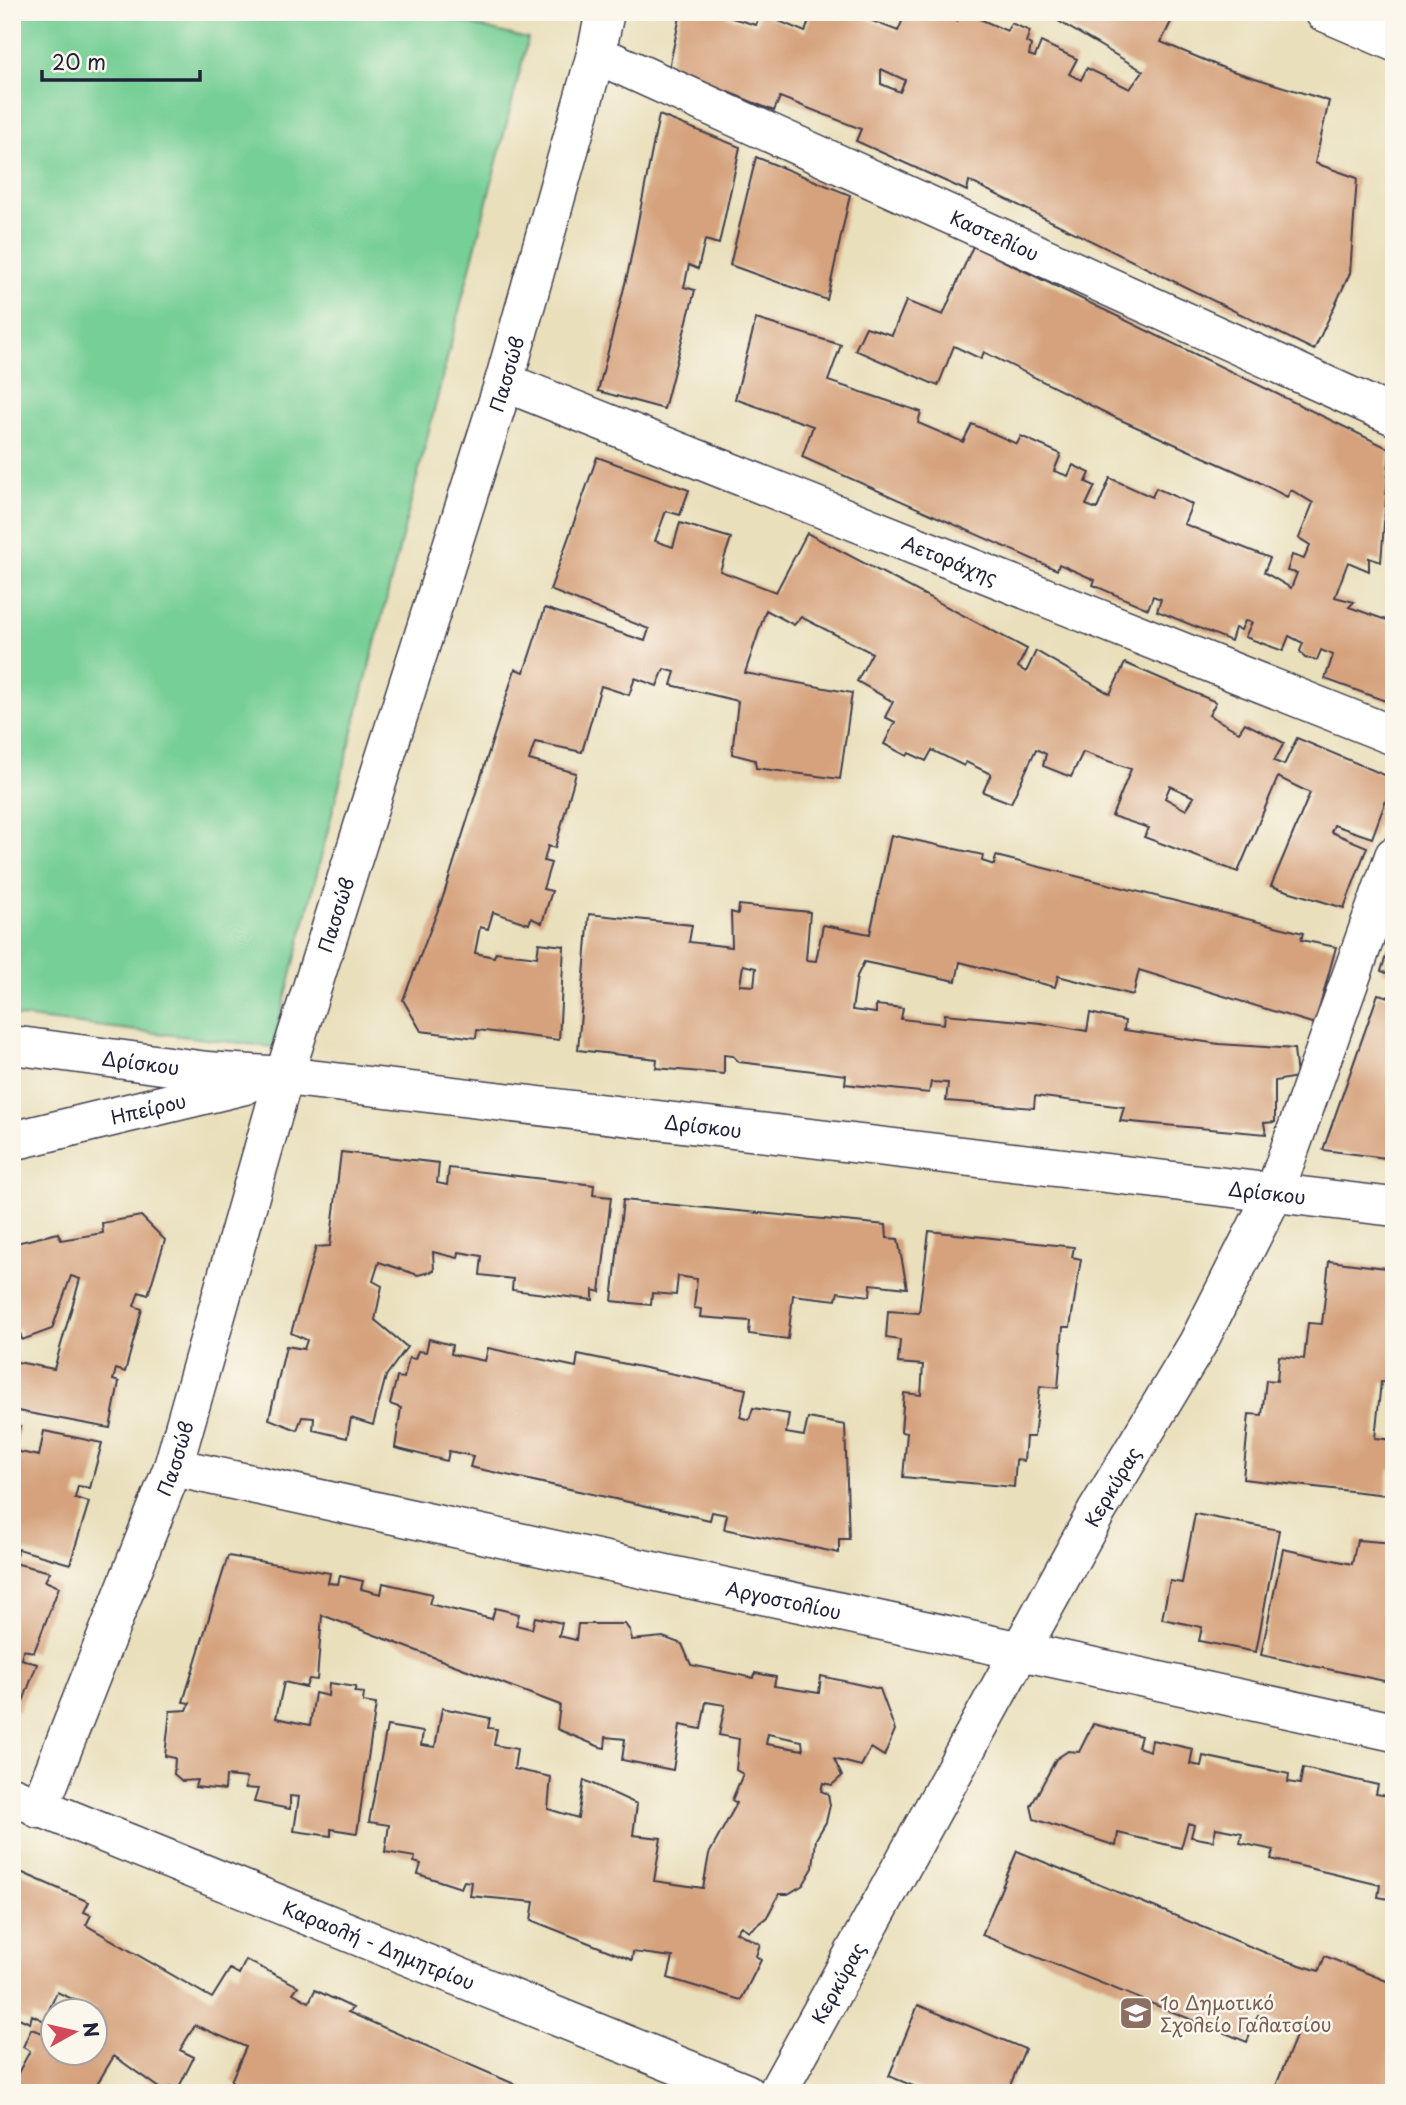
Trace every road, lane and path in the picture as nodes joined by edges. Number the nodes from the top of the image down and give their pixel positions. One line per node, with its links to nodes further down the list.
1 (605, 12): 4 (street, Πασσώβ)
2 (1324, 12): 3 (street)
3 (1394, 42)
4 (596, 54): 5 (street, Πασσώβ); 6 (street, Καστελίου)
5 (504, 382): 7 (street, Αετοράχης); 10 (street, Πασσώβ)
6 (1394, 416)
7 (1394, 736)
8 (1394, 856): 12 (street, Κερκύρας)
9 (12, 1045): 10 (street, Δρίσκου)
10 (284, 1076): 11 (street, Ηπείρου); 12 (street, Δρίσκου); 14 (street, Πασσώβ)
11 (12, 1141)
12 (1276, 1191): 13 (street, Δρίσκου); 15 (street, Κερκύρας)
13 (1394, 1207)
14 (173, 1467): 15 (street, Αργοστολίου); 17 (street, Πασσώβ)
15 (1020, 1649): 16 (street, Αργοστολίου); 19 (street, Κερκύρας)
16 (1394, 1732)
17 (26, 1802): 18 (street, Καραολή - Δημητρίου)
18 (746, 2093)
19 (777, 2093)

